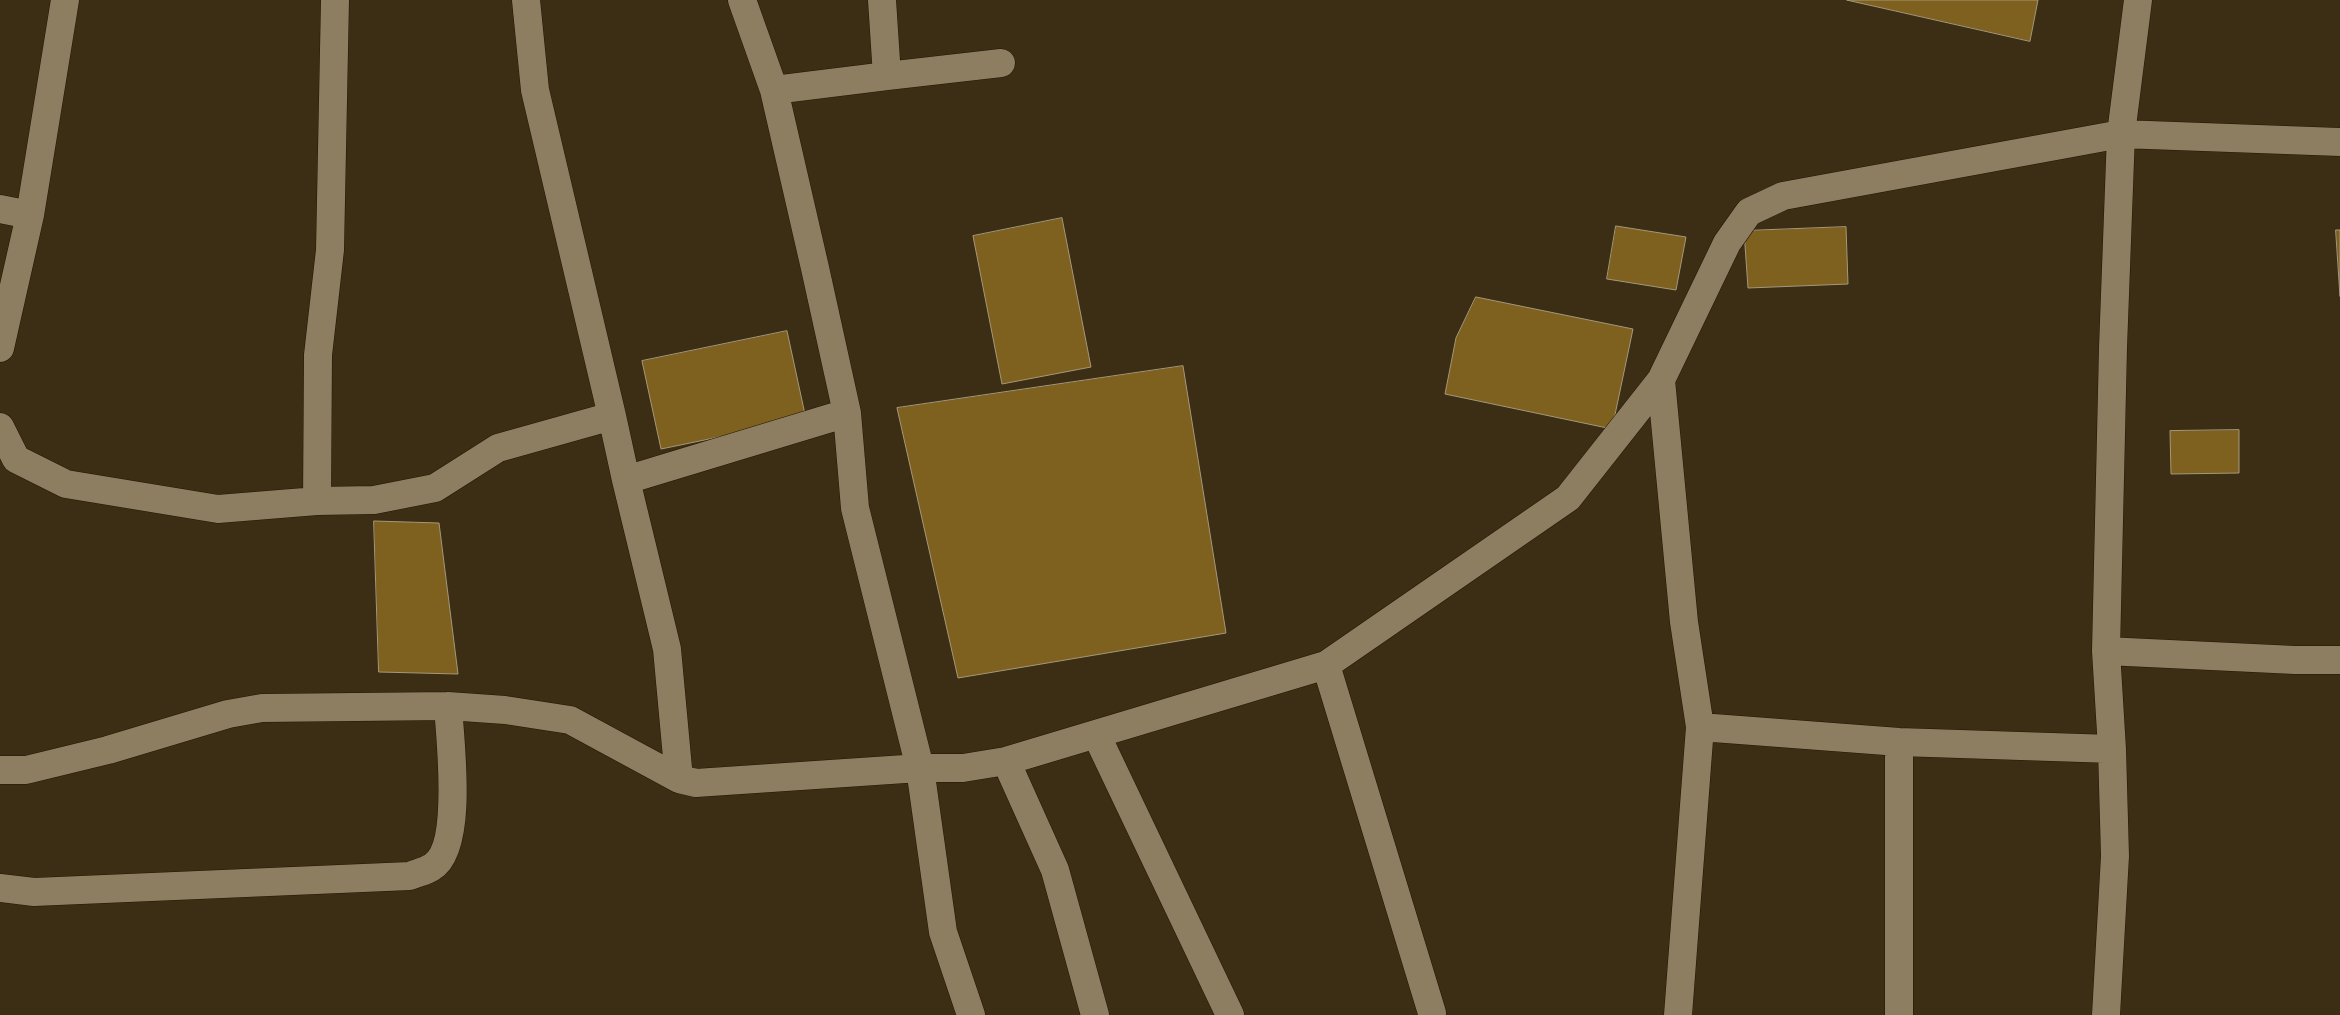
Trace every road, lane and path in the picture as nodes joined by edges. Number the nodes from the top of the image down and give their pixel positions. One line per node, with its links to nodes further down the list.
1 (65, 0): 13 (street)
2 (335, 0): 20 (street)
3 (526, 0): 17 (street)
4 (742, 0): 9 (street)
5 (882, 0): 8 (street)
6 (2138, 0): 10 (street)
7 (1001, 63): 8 (street)
8 (887, 76): 9 (street)
9 (774, 90): 16 (street)
10 (2121, 134): 11 (street); 15 (street); 21 (street)
11 (2340, 142)
12 (0, 209): 13 (street)
13 (30, 215): 14 (street)
14 (0, 348)
15 (1661, 380): 23 (street); 25 (street)
16 (847, 413): 19 (street); 30 (street)
17 (612, 416): 19 (street); 20 (street)
18 (0, 427): 20 (street)
19 (626, 480): 32 (street)
20 (317, 501)
21 (2106, 651): 22 (street); 28 (street)
22 (2340, 660)
23 (1326, 665): 26 (street); 34 (street)
24 (448, 706): 31 (street); 32 (street); 33 (street)
25 (1700, 727): 27 (street); 38 (street)
26 (1096, 734): 29 (street); 37 (street)
27 (1899, 742): 28 (street); 39 (street)
28 (2112, 749): 40 (street)
29 (1006, 761): 30 (street); 36 (street)
30 (920, 768): 32 (street); 35 (street)
31 (0, 770)
32 (679, 779)
33 (0, 888)
34 (1432, 1013)
35 (972, 1015)
36 (1096, 1015)
37 (1230, 1015)
38 (1678, 1015)
39 (1899, 1015)
40 (2106, 1015)

